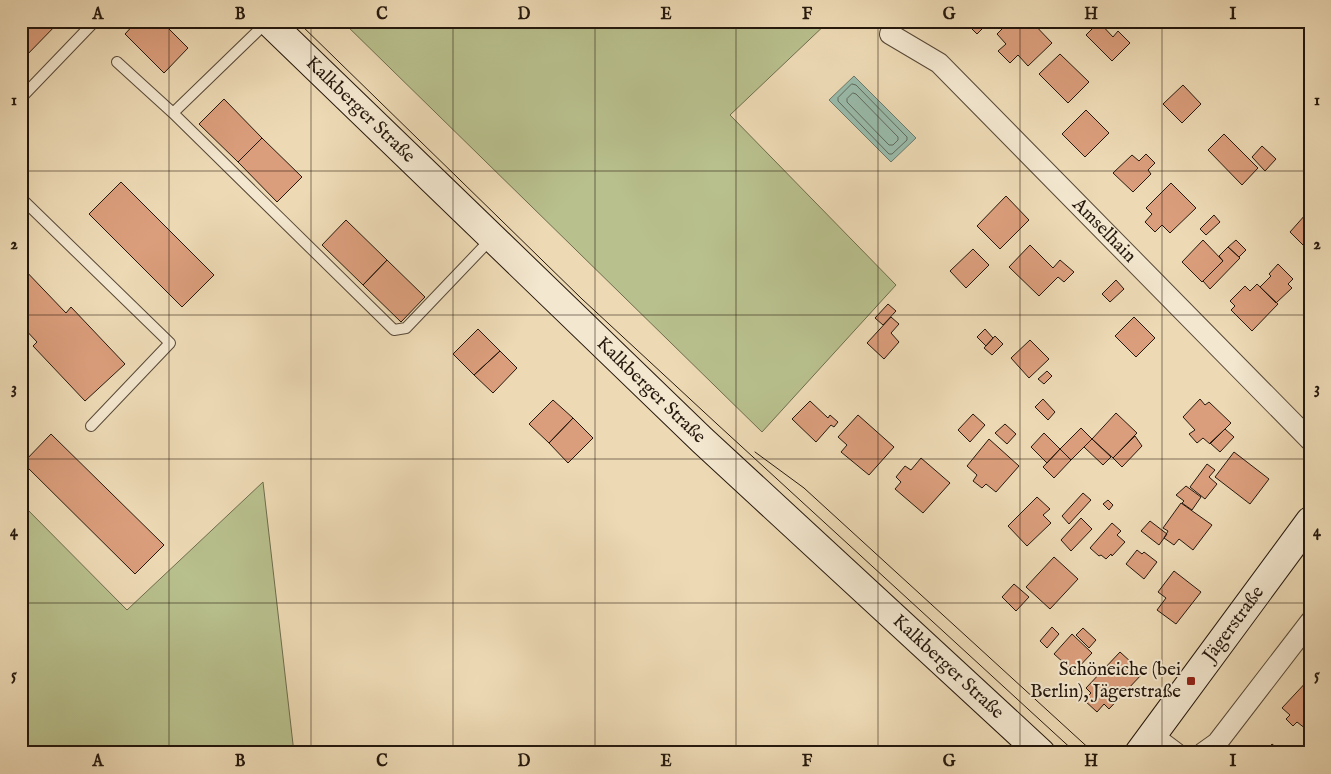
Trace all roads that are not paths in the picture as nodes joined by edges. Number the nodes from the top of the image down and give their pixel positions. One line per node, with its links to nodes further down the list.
1 (95, 21): 5 (lane)
2 (268, 21): 6 (lane); 8 (main road, Kalkberger Straße)
3 (890, 34): 10 (street, Amselhain)
4 (117, 62): 6 (lane)
5 (21, 98)
6 (173, 113): 8 (lane)
7 (21, 198): 9 (lane)
8 (492, 239): 14 (main road, Kalkberger Straße)
9 (91, 426)
10 (1310, 440)
11 (1306, 535): 13 (main road, Jägerstraße)
12 (1310, 622): 16 (street)
13 (1145, 744): 15 (street, Jägerstraße)
14 (1041, 753)
15 (1176, 753)
16 (1204, 753)

